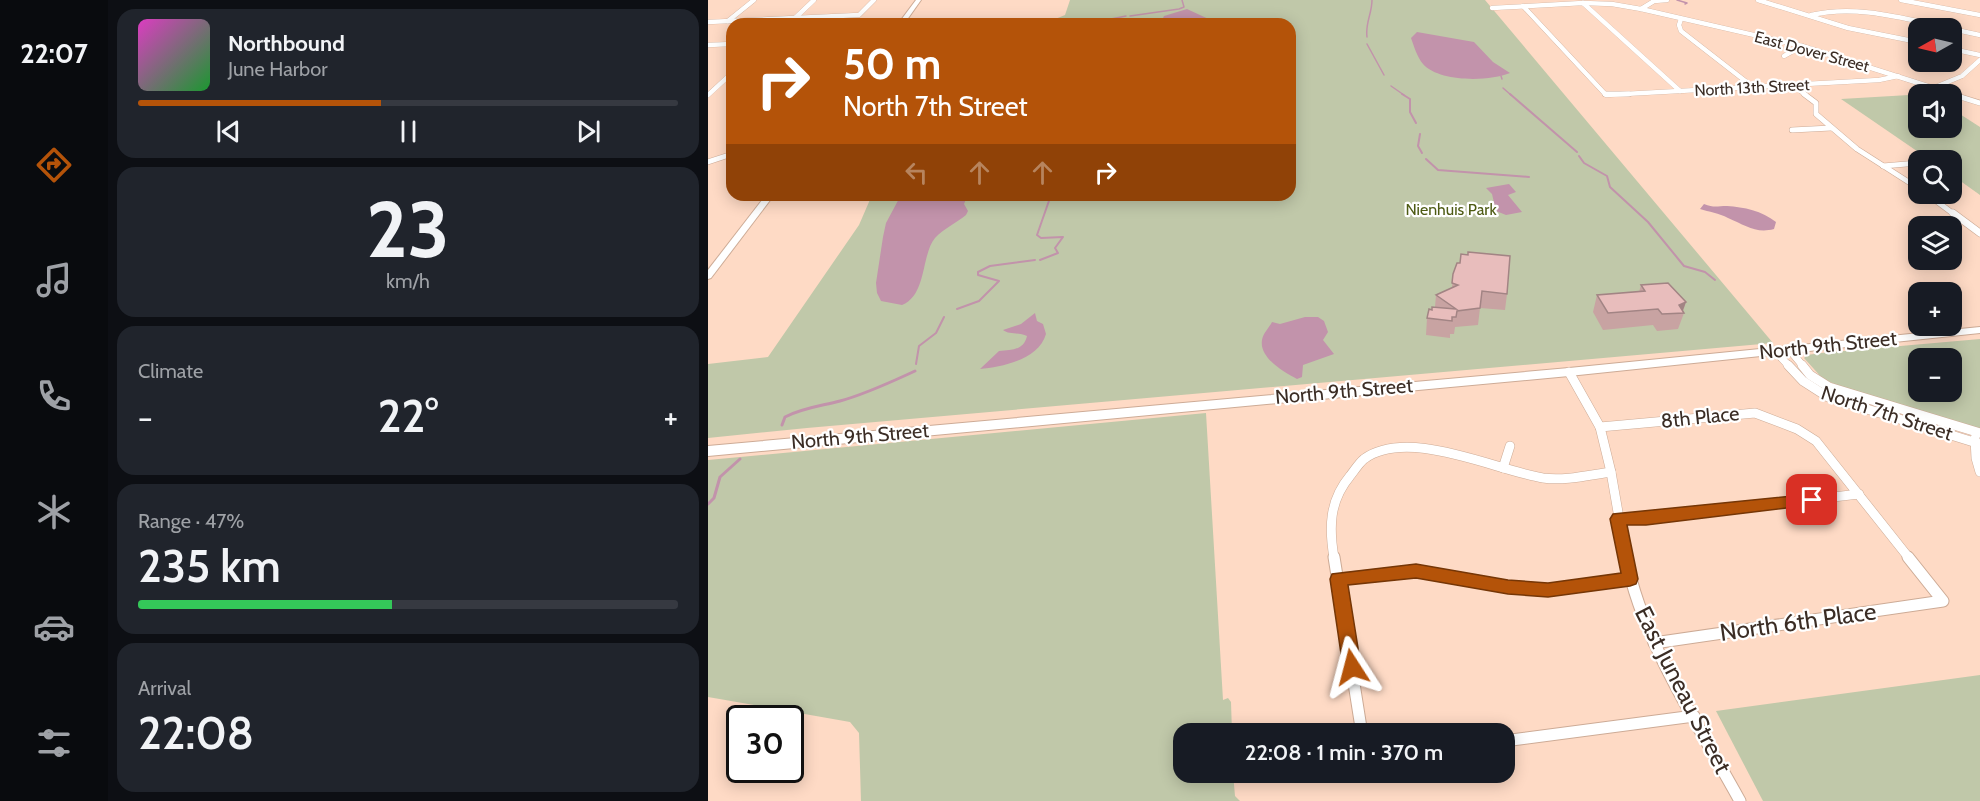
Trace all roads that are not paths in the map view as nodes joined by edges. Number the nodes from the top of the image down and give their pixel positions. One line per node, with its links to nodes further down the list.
1 (754, 0): 16 (street)
2 (814, 0): 17 (street)
3 (874, 0): 18 (street)
4 (919, 0): 19 (street)
5 (1555, 0): 10 (street)
6 (1667, 0): 13 (street)
7 (1758, 0): 14 (street)
8 (1902, 0): 15 (street)
9 (1583, 3): 10 (street, East Dover Street); 13 (street, East Dover Street); 39 (street)
10 (1558, 4): 11 (street, East Dover Street)
11 (1522, 6): 12 (street, East Dover Street); 39 (street, North 13th Street)
12 (1492, 8)
13 (1641, 9): 20 (street, East Dover Street)
14 (1810, 15): 22 (street); 26 (street)
15 (1980, 15)
16 (731, 18)
17 (795, 18)
18 (810, 18)
19 (906, 18)
20 (1681, 19): 29 (street, East Dover Street); 38 (street)
21 (726, 21): 23 (street)
22 (1908, 21)
23 (708, 22)
24 (1962, 31): 25 (street)
25 (1980, 34)
26 (1908, 40)
27 (726, 44): 28 (street)
28 (708, 45)
29 (1802, 45): 31 (street); 33 (street, East Dover Street)
30 (1962, 52): 32 (street)
31 (1784, 56)
32 (1980, 57): 36 (street)
33 (1899, 76): 35 (street, East Dover Street); 37 (street, North 13th Street)
34 (726, 78): 40 (street)
35 (1922, 84)
36 (1942, 84)
37 (1792, 85): 38 (street, North 13th Street); 43 (street)
38 (1753, 87): 39 (street, North 13th Street)
39 (1680, 92)
40 (708, 95)
41 (1962, 97): 42 (street, East Dover Street)
42 (1980, 103)
43 (1831, 128): 44 (street); 48 (street)
44 (1792, 130)
45 (726, 157): 46 (street)
46 (708, 162)
47 (1908, 164): 48 (street)
48 (1883, 166): 49 (street)
49 (1908, 182)
50 (765, 201): 53 (street)
51 (1941, 204): 52 (street)
52 (1980, 233)
53 (708, 276)
54 (1980, 330): 55 (main road, North 9th Street)
55 (1788, 348): 56 (main road, North 9th Street); 59 (street, North 7th Street)
56 (1774, 350): 57 (main road, North 9th Street); 59 (street, North 7th Street)
57 (1569, 372): 58 (street, East Juneau Street); 61 (main road, North 9th Street)
58 (1600, 428): 63 (street, East Juneau Street); 65 (street, 8th Place)
59 (1978, 438): 64 (street)
60 (1510, 446): 62 (street)
61 (708, 451)
62 (1503, 468): 63 (street); 67 (street)
63 (1611, 472): 66 (street, East Juneau Street)
64 (1980, 472)
65 (1859, 494): 66 (street); 69 (street, 8th Place)
66 (1618, 519): 68 (street, East Juneau Street)
67 (1338, 579): 68 (street); 72 (street)
68 (1630, 579): 70 (street, East Juneau Street)
69 (1943, 601): 70 (street, North 6th Place)
70 (1654, 643): 71 (street, East Juneau Street)
71 (1694, 716): 73 (street); 74 (street, East Juneau Street)
72 (1360, 723)
73 (1515, 740)
74 (1740, 801)

